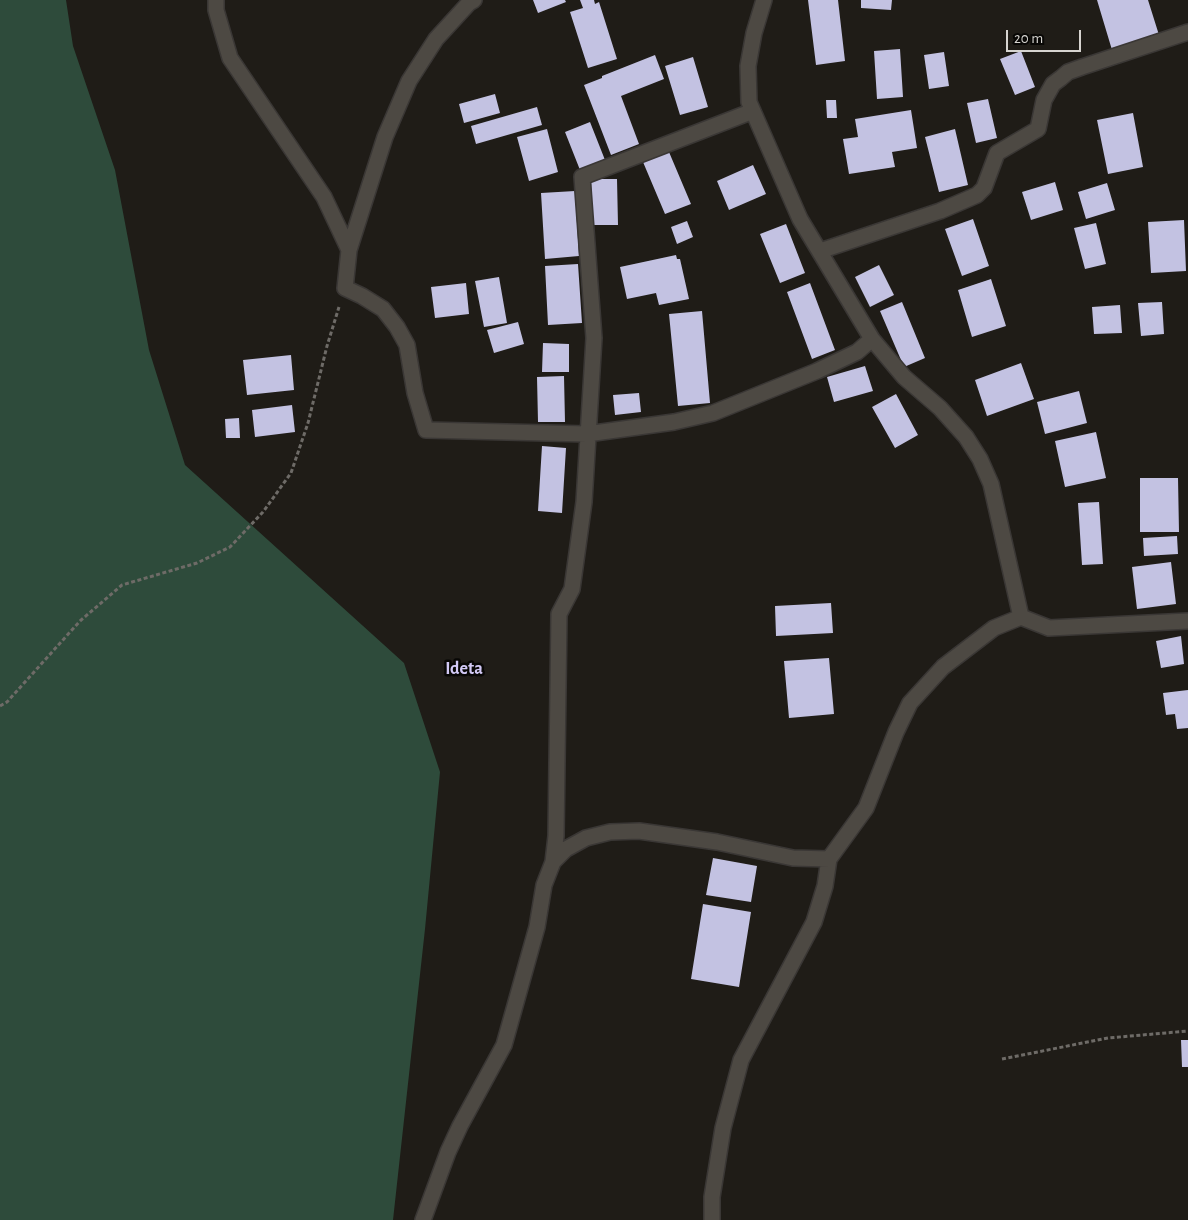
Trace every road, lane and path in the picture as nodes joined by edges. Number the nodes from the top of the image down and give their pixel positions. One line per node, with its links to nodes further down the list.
1 (216, 0): 6 (street)
2 (474, 0): 6 (street)
3 (764, 0): 5 (street)
4 (1188, 32): 7 (street)
5 (753, 111): 7 (street); 10 (street)
6 (349, 250): 8 (street)
7 (820, 251): 9 (street)
8 (345, 288): 10 (street); 13 (path)
9 (872, 339): 10 (street); 11 (street)
10 (587, 434): 15 (street)
11 (1021, 617): 12 (street); 14 (street)
12 (1188, 621)
13 (0, 706)
14 (829, 859): 15 (street); 19 (street)
15 (553, 862): 18 (street)
16 (1188, 1030): 17 (path)
17 (1002, 1059)
18 (423, 1220)
19 (712, 1220)

